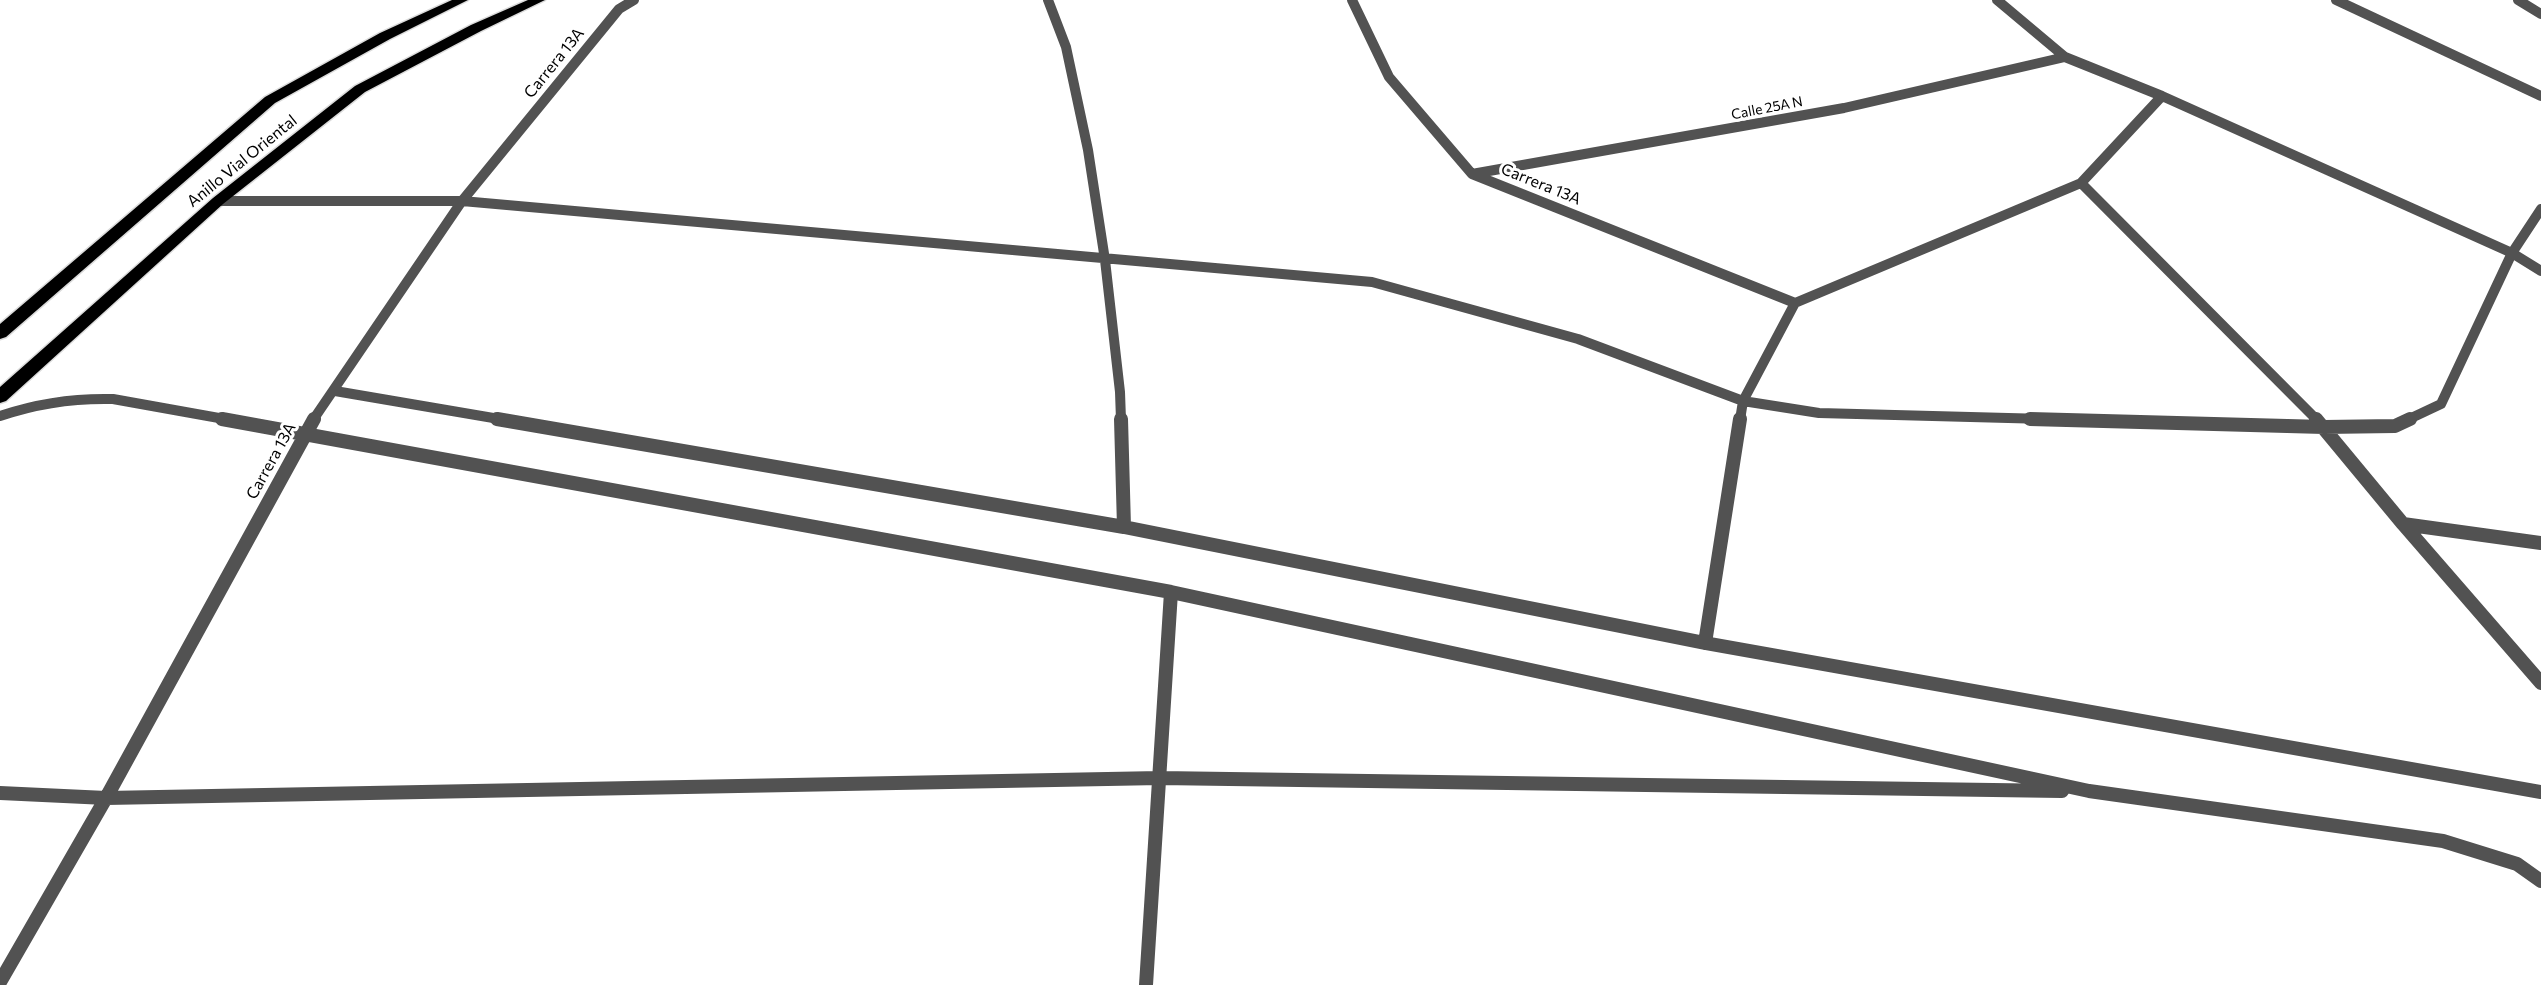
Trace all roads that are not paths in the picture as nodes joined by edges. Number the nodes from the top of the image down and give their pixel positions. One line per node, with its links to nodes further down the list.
1 (462, 0): 22 (highway, Anillo Vial Oriental)
2 (539, 0): 15 (highway, Anillo Vial Oriental)
3 (634, 0): 16 (street, Carrera 13A)
4 (1048, 0): 19 (street)
5 (1352, 0): 13 (street, Carrera 13A)
6 (1997, 0): 10 (street)
7 (2336, 0): 12 (street)
8 (2518, 0): 9 (street)
9 (2541, 14)
10 (2065, 57): 11 (street); 13 (street, Calle 25A N)
11 (2162, 96): 14 (street); 18 (street)
12 (2541, 96)
13 (1472, 174): 21 (street, Carrera 13A)
14 (2080, 183): 21 (street); 27 (street)
15 (218, 201): 16 (street); 24 (highway, Anillo Vial Oriental)
16 (462, 201): 19 (street); 23 (street, Carrera 13A)
17 (2541, 209): 18 (street)
18 (2512, 253): 20 (street); 27 (street)
19 (1105, 260): 25 (street); 30 (street)
20 (2541, 271)
21 (1796, 303): 25 (street)
22 (0, 333)
23 (334, 391): 28 (street, Carrera 13A); 30 (street)
24 (0, 396)
25 (1743, 401): 27 (street); 33 (street)
26 (0, 416): 28 (street)
27 (2324, 427): 29 (street)
28 (304, 433): 32 (street); 39 (street, Carrera 13A)
29 (2403, 524): 31 (street); 34 (street)
30 (1124, 527): 33 (street)
31 (2541, 543)
32 (1171, 592): 35 (street); 36 (street)
33 (1705, 644): 37 (street)
34 (2541, 683)
35 (1160, 778): 36 (street); 39 (street); 42 (street)
36 (2089, 791): 40 (street)
37 (2541, 792)
38 (0, 793): 39 (street)
39 (106, 798): 41 (street, Carrera 13A)
40 (2541, 881)
41 (0, 982)
42 (1146, 985)

